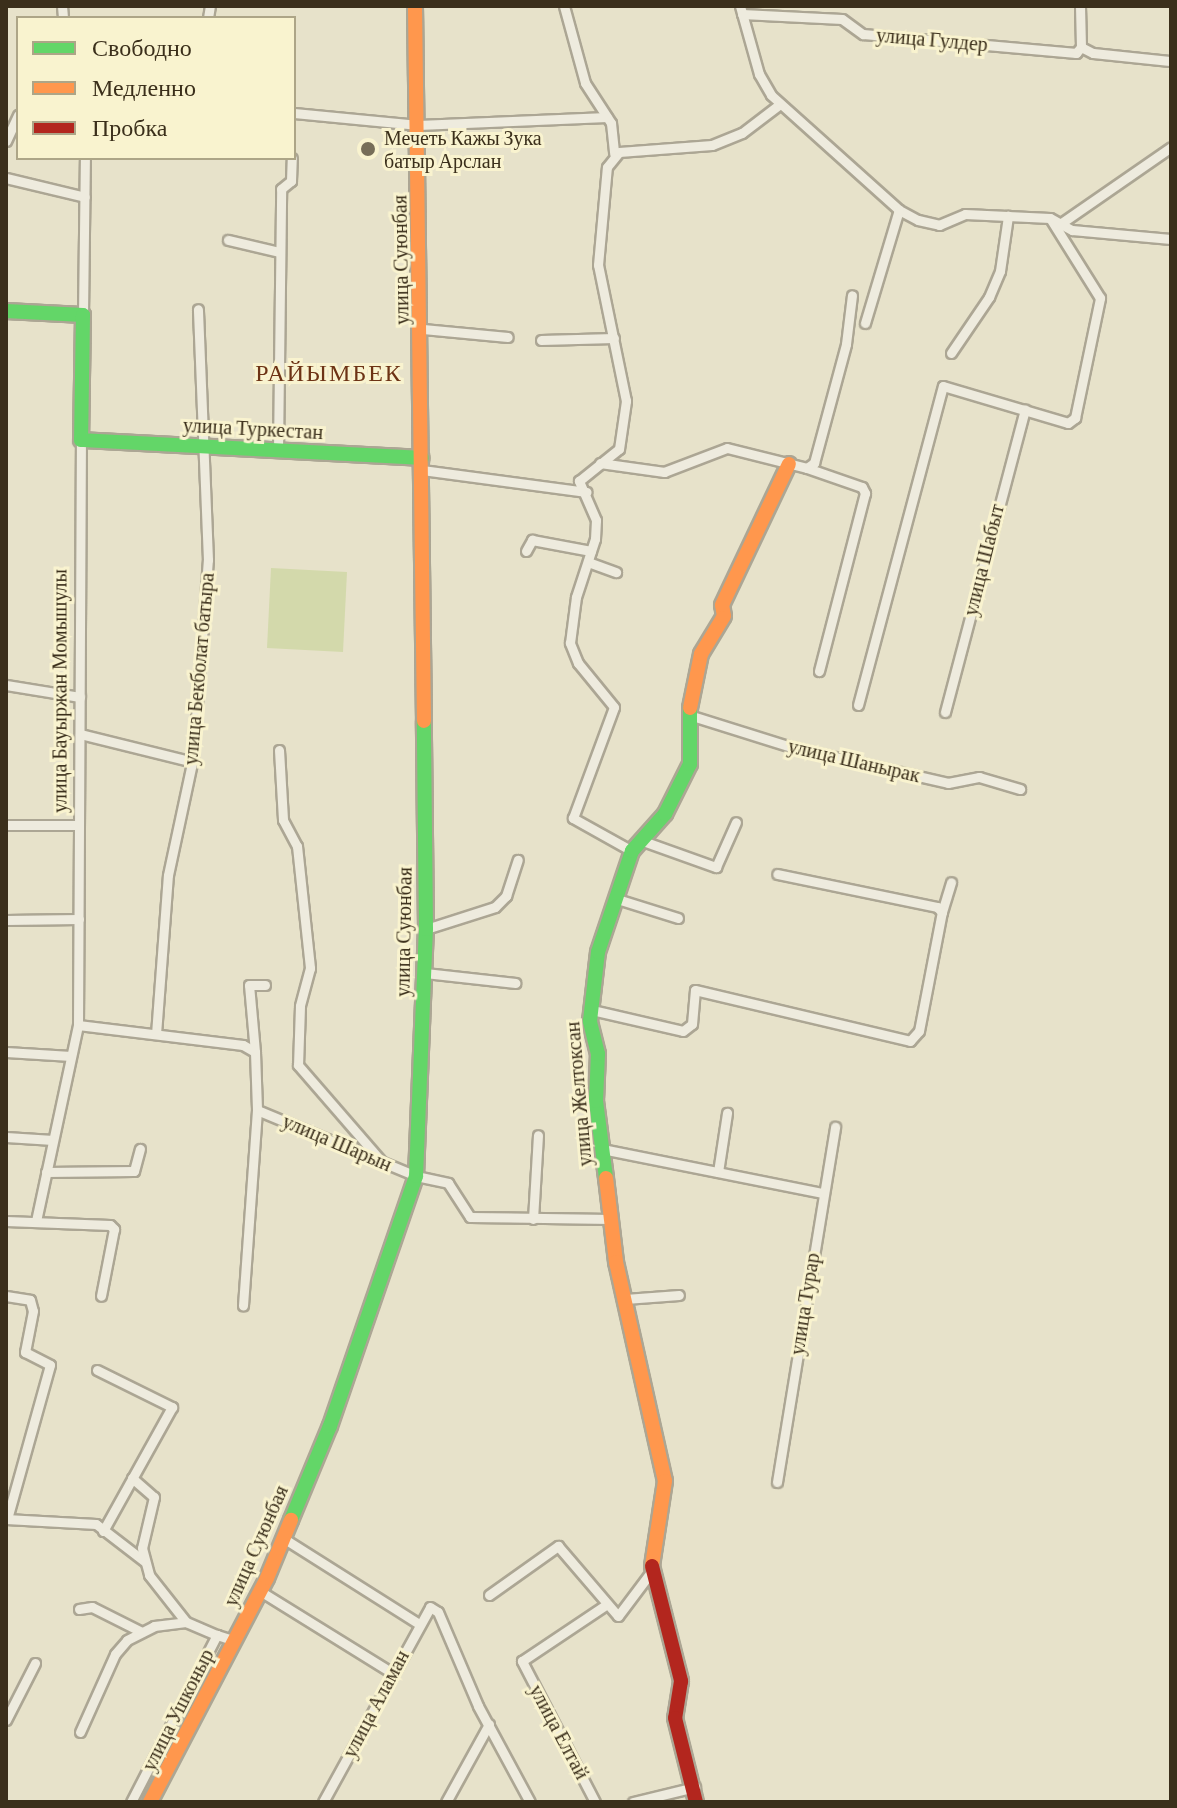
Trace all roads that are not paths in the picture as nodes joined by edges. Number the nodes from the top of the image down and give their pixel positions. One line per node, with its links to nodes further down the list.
1 (415, 6): 11 (street, улица Суюнбая)
2 (564, 6): 9 (street)
3 (1080, 6): 5 (street)
4 (741, 10): 5 (street, улица Гулдер); 7 (street)
5 (1081, 47): 6 (street)
6 (1170, 61)
7 (780, 104): 14 (street); 19 (street)
8 (296, 113): 11 (street)
9 (607, 117): 11 (street); 14 (street)
10 (16, 119): 12 (street)
11 (418, 125): 31 (street, улица Суюнбая)
12 (6, 141)
13 (1171, 147): 22 (street)
14 (614, 154): 33 (street)
15 (85, 160): 18 (street, улица Бауыржан Момышулы)
16 (292, 160): 25 (street)
17 (6, 178): 18 (street)
18 (85, 197): 29 (street, улица Бауыржан Момышулы)
19 (899, 210): 20 (street); 30 (street)
20 (1008, 216): 21 (street); 35 (street)
21 (1050, 218): 22 (street); 36 (street)
22 (1060, 224): 23 (street)
23 (1171, 239)
24 (228, 240): 25 (street)
25 (279, 252): 39 (street)
26 (852, 295): 43 (street)
27 (198, 309): 38 (street, улица Бекболат батыра)
28 (6, 311): 29 (street)
29 (83, 315): 37 (street, улица Бауыржан Момышулы)
30 (865, 323)
31 (423, 329): 32 (street); 41 (street, улица Суюнбая)
32 (508, 337)
33 (614, 338): 34 (street); 40 (street)
34 (541, 340)
35 (951, 353)
36 (1025, 409): 52 (street); 53 (street, улица Шабыт)
37 (81, 440): 38 (street, улица Туркестан); 51 (street, улица Бауыржан Момышулы)
38 (203, 446): 39 (street, улица Туркестан); 57 (street, улица Бекболат батыра)
39 (278, 450): 41 (street, улица Туркестан)
40 (600, 463): 42 (street); 44 (street)
41 (422, 464): 44 (street, улица Туркестан); 71 (street, улица Суюнбая)
42 (789, 464): 43 (street); 54 (street, улица Желтоксан)
43 (807, 468): 49 (street)
44 (587, 492): 46 (street)
45 (526, 551): 46 (street)
46 (591, 551): 47 (street)
47 (588, 562): 48 (street); 62 (street)
48 (616, 572)
49 (819, 671)
50 (6, 685): 51 (street)
51 (80, 697): 55 (street, улица Бауыржан Момышулы)
52 (858, 705)
53 (945, 712)
54 (689, 715): 58 (street, улица Шанырак); 62 (street, улица Желтоксан)
55 (80, 734): 57 (street); 61 (street, улица Бауыржан Момышулы)
56 (279, 750): 89 (street)
57 (193, 762): 77 (street, улица Бекболат батыра)
58 (1020, 789)
59 (736, 822): 62 (street)
60 (6, 825): 61 (street)
61 (79, 825): 69 (street, улица Бауыржан Момышулы)
62 (636, 846): 66 (street, улица Желтоксан)
63 (518, 860): 71 (street)
64 (777, 874): 67 (street)
65 (951, 882): 67 (street)
66 (614, 898): 68 (street); 75 (street, улица Желтоксан)
67 (942, 912): 75 (street)
68 (678, 918)
69 (79, 919): 70 (street); 76 (street, улица Бауыржан Момышулы)
70 (6, 920)
71 (426, 929): 72 (street, улица Суюнбая)
72 (425, 973): 73 (street); 92 (street, улица Суюнбая)
73 (515, 983)
74 (265, 985): 79 (street)
75 (592, 1010): 88 (street, улица Желтоксан)
76 (78, 1025): 77 (street); 80 (street, улица Бауыржан Момышулы)
77 (156, 1034): 79 (street)
78 (6, 1052): 80 (street)
79 (255, 1052): 81 (street)
80 (71, 1056): 86 (street, улица Бауыржан Момышулы)
81 (257, 1110): 89 (street, улица Шарын); 102 (street)
82 (727, 1113): 91 (street)
83 (835, 1127): 93 (street, улица Турар)
84 (538, 1135): 94 (street)
85 (6, 1137): 86 (street)
86 (53, 1140): 90 (street, улица Бауыржан Момышулы)
87 (140, 1149): 90 (street)
88 (602, 1149): 91 (street); 95 (street, улица Желтоксан)
89 (382, 1162): 92 (street, улица Шарын)
90 (46, 1172): 97 (street, улица Бауыржан Момышулы)
91 (718, 1172): 93 (street)
92 (416, 1176): 94 (street, улица Шарын); 108 (street, улица Суюнбая)
93 (822, 1193): 105 (street, улица Турар)
94 (533, 1219): 95 (street)
95 (611, 1219): 101 (street, улица Желтоксан)
96 (6, 1221): 97 (street)
97 (36, 1221): 100 (street)
98 (679, 1295): 101 (street)
99 (6, 1296): 106 (street)
100 (101, 1296)
101 (625, 1299): 110 (street, улица Желтоксан)
102 (243, 1305)
103 (97, 1370): 104 (street)
104 (132, 1478): 107 (street); 109 (street)
105 (777, 1482)
106 (6, 1519): 107 (street)
107 (103, 1531): 109 (street)
108 (283, 1538): 111 (street, улица Суюнбая); 116 (street)
109 (144, 1561): 115 (street)
110 (651, 1572): 113 (street); 126 (street, улица Желтоксан)
111 (260, 1591): 119 (street, улица Суюнбая); 121 (street)
112 (489, 1595): 113 (street)
113 (607, 1604): 132 (street, улица Елтай)
114 (79, 1609): 117 (street)
115 (186, 1622): 117 (street); 118 (street)
116 (419, 1624): 121 (street, улица Аламан); 124 (street, улица Аламан)
117 (140, 1631): 125 (street)
118 (217, 1635): 119 (street, улица Ушконыр); 127 (street, улица Ушконыр)
119 (235, 1641): 128 (street, улица Суюнбая)
120 (35, 1663): 122 (street)
121 (392, 1673): 129 (street, улица Аламан)
122 (10, 1702): 123 (street)
123 (6, 1720)
124 (489, 1724): 130 (street); 131 (street)
125 (80, 1732)
126 (696, 1794): 133 (street)
127 (131, 1802)
128 (150, 1802)
129 (323, 1802)
130 (446, 1802)
131 (530, 1802)
132 (595, 1802)
133 (633, 1802)

